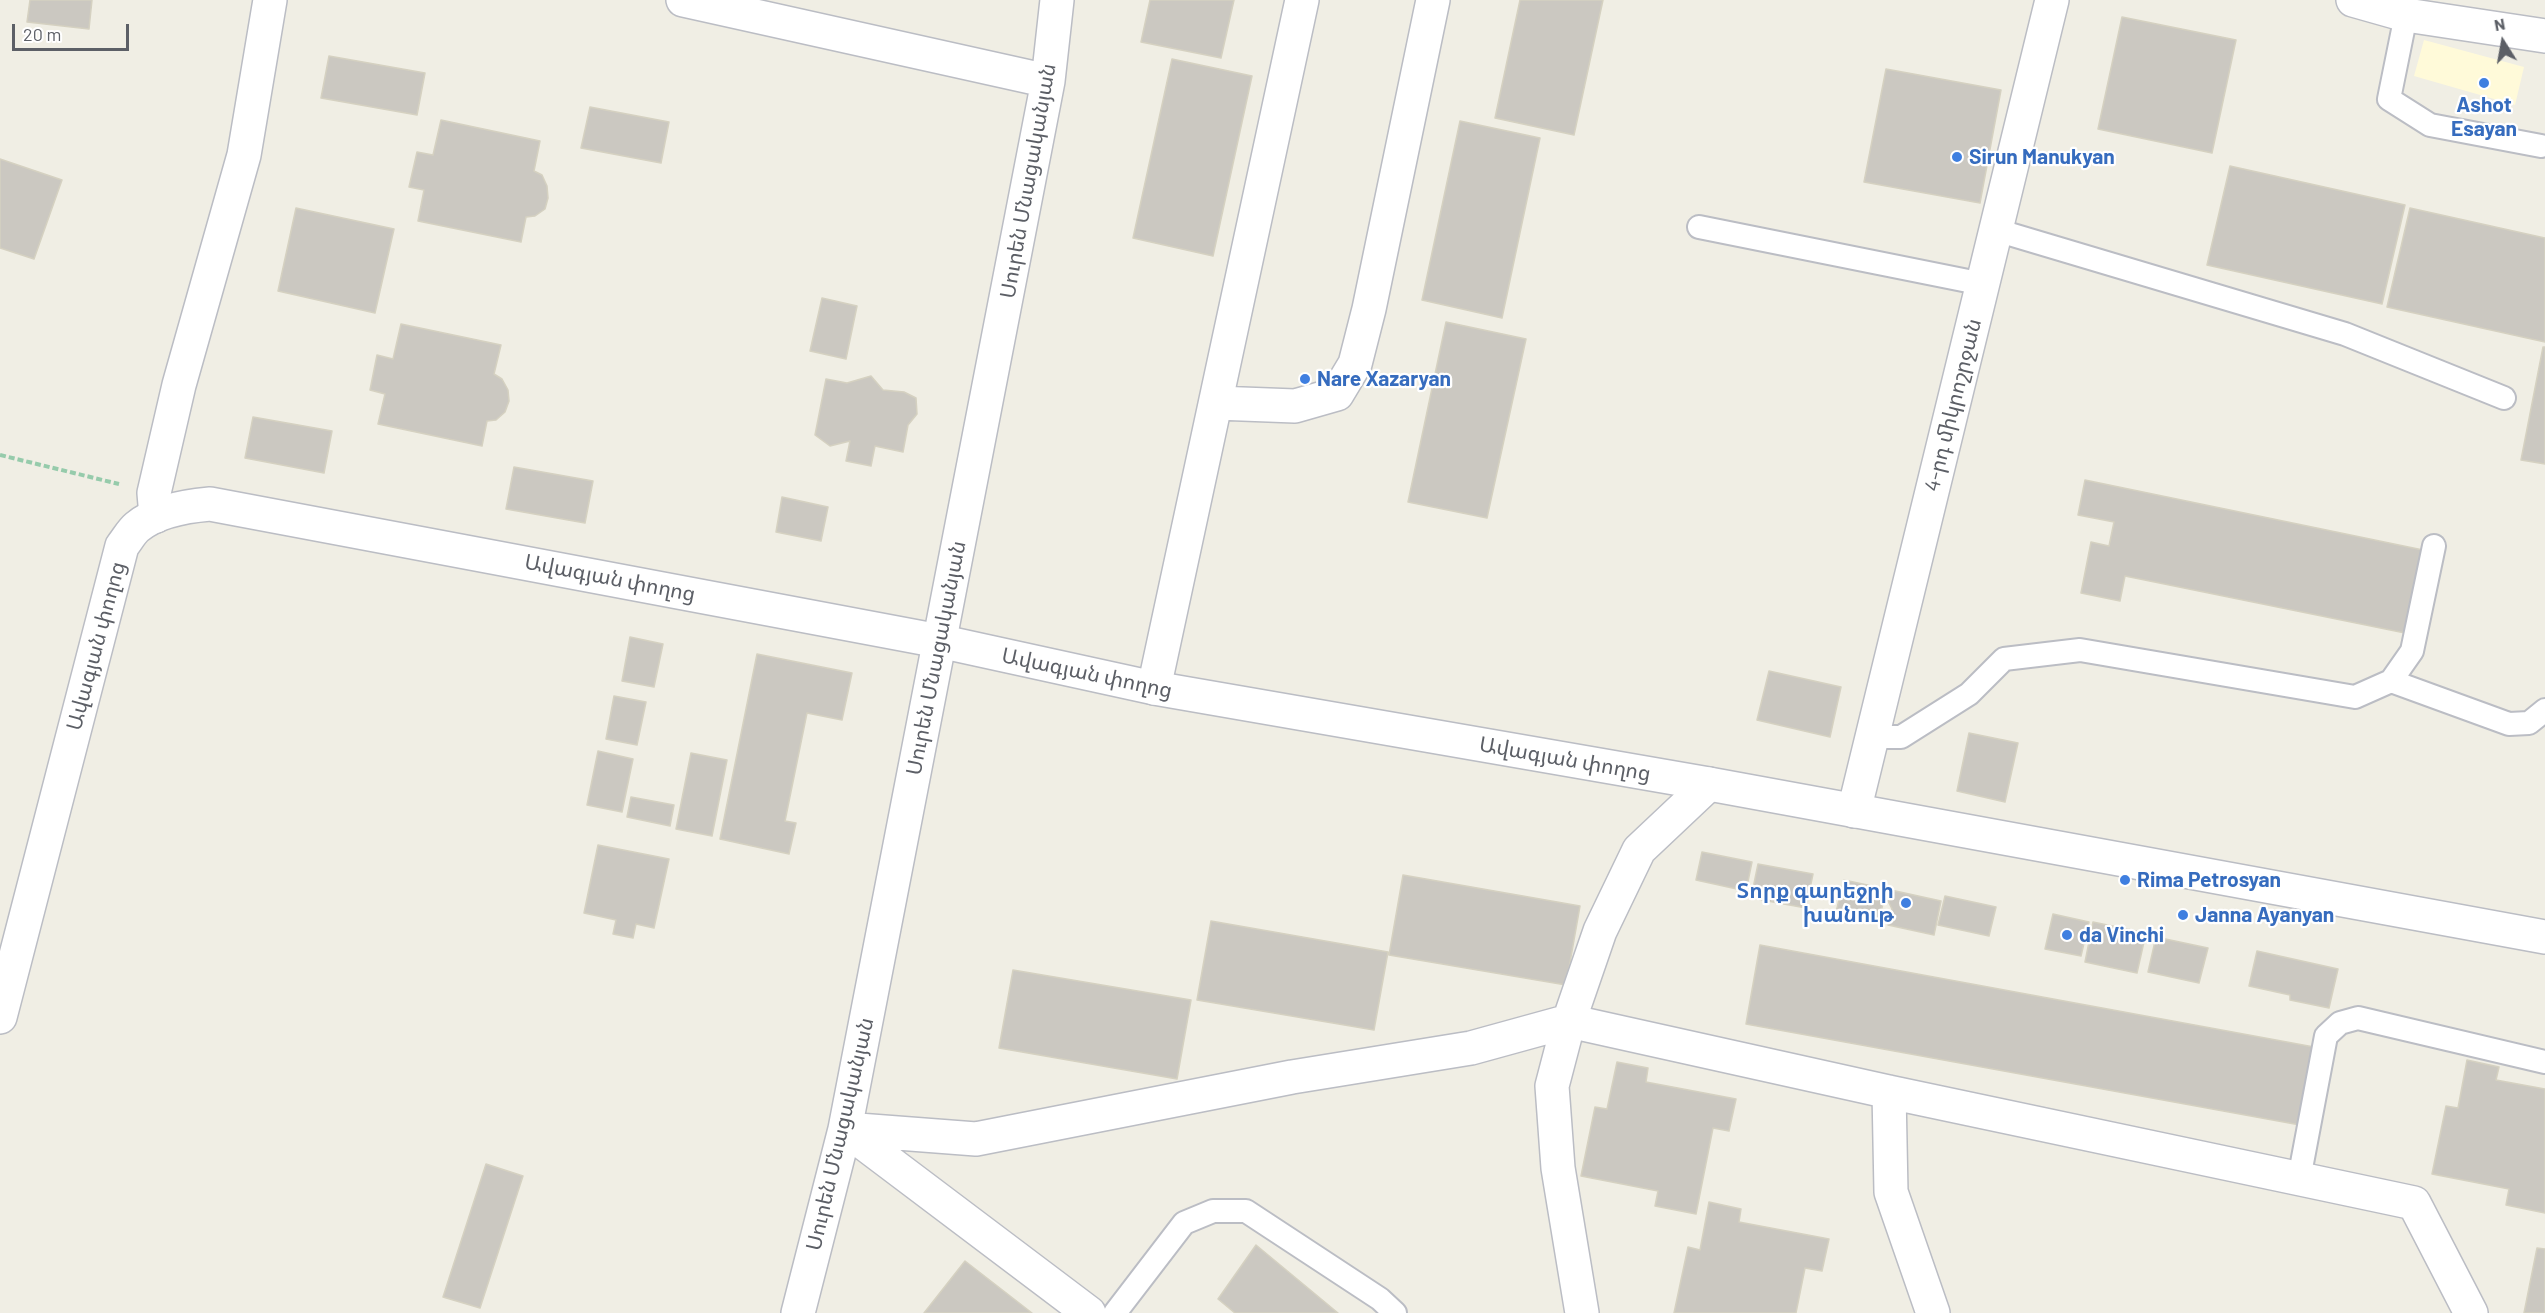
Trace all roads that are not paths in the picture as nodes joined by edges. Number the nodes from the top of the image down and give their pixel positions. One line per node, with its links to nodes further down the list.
1 (270, 0): 18 (street)
2 (682, 0): 8 (street)
3 (1057, 0): 11 (street, Սուրեն Մնացականյան)
4 (1302, 0): 17 (street)
5 (1433, 0): 17 (street)
6 (2052, 0): 14 (street, 4-րդ միկրոշրջան)
7 (2353, 0): 9 (street)
8 (781, 11): 11 (street)
9 (2406, 15): 10 (street); 12 (lane)
10 (2545, 36)
11 (1048, 81): 20 (street, Սուրեն Մնացականյան)
12 (2541, 146)
13 (1700, 227): 15 (lane)
14 (1996, 230): 15 (street, 4-րդ միկրոշրջան); 16 (lane)
15 (1983, 284): 24 (street, 4-րդ միկրոշրջան)
16 (2505, 398)
17 (1216, 403): 22 (street)
18 (155, 505): 20 (street, Ավագյան փողոց); 28 (street, Ավագյան փողոց)
19 (2434, 546): 21 (lane)
20 (939, 641): 22 (street, Ավագյան փողոց); 32 (street, Սուրեն Մնացականյան)
21 (2391, 681): 23 (lane); 24 (lane)
22 (1154, 688): 25 (street, Ավագյան փողոց)
23 (2545, 710)
24 (1872, 737): 26 (street, 4-րդ միկրոշրջան)
25 (1709, 784): 26 (street, Ավագյան փողոց); 29 (street)
26 (1854, 811): 27 (street, Ավագյան փողոց)
27 (2545, 937)
28 (0, 1017)
29 (1569, 1021): 31 (street); 32 (street); 38 (street)
30 (2545, 1062): 33 (lane)
31 (1890, 1092): 33 (street); 39 (street)
32 (845, 1129): 34 (street, Սուրեն Մնացականյան); 35 (street)
33 (2299, 1179): 40 (street)
34 (798, 1313)
35 (1089, 1313)
36 (1115, 1313): 37 (lane)
37 (1395, 1313)
38 (1582, 1313)
39 (1933, 1313)
40 (2471, 1313)

